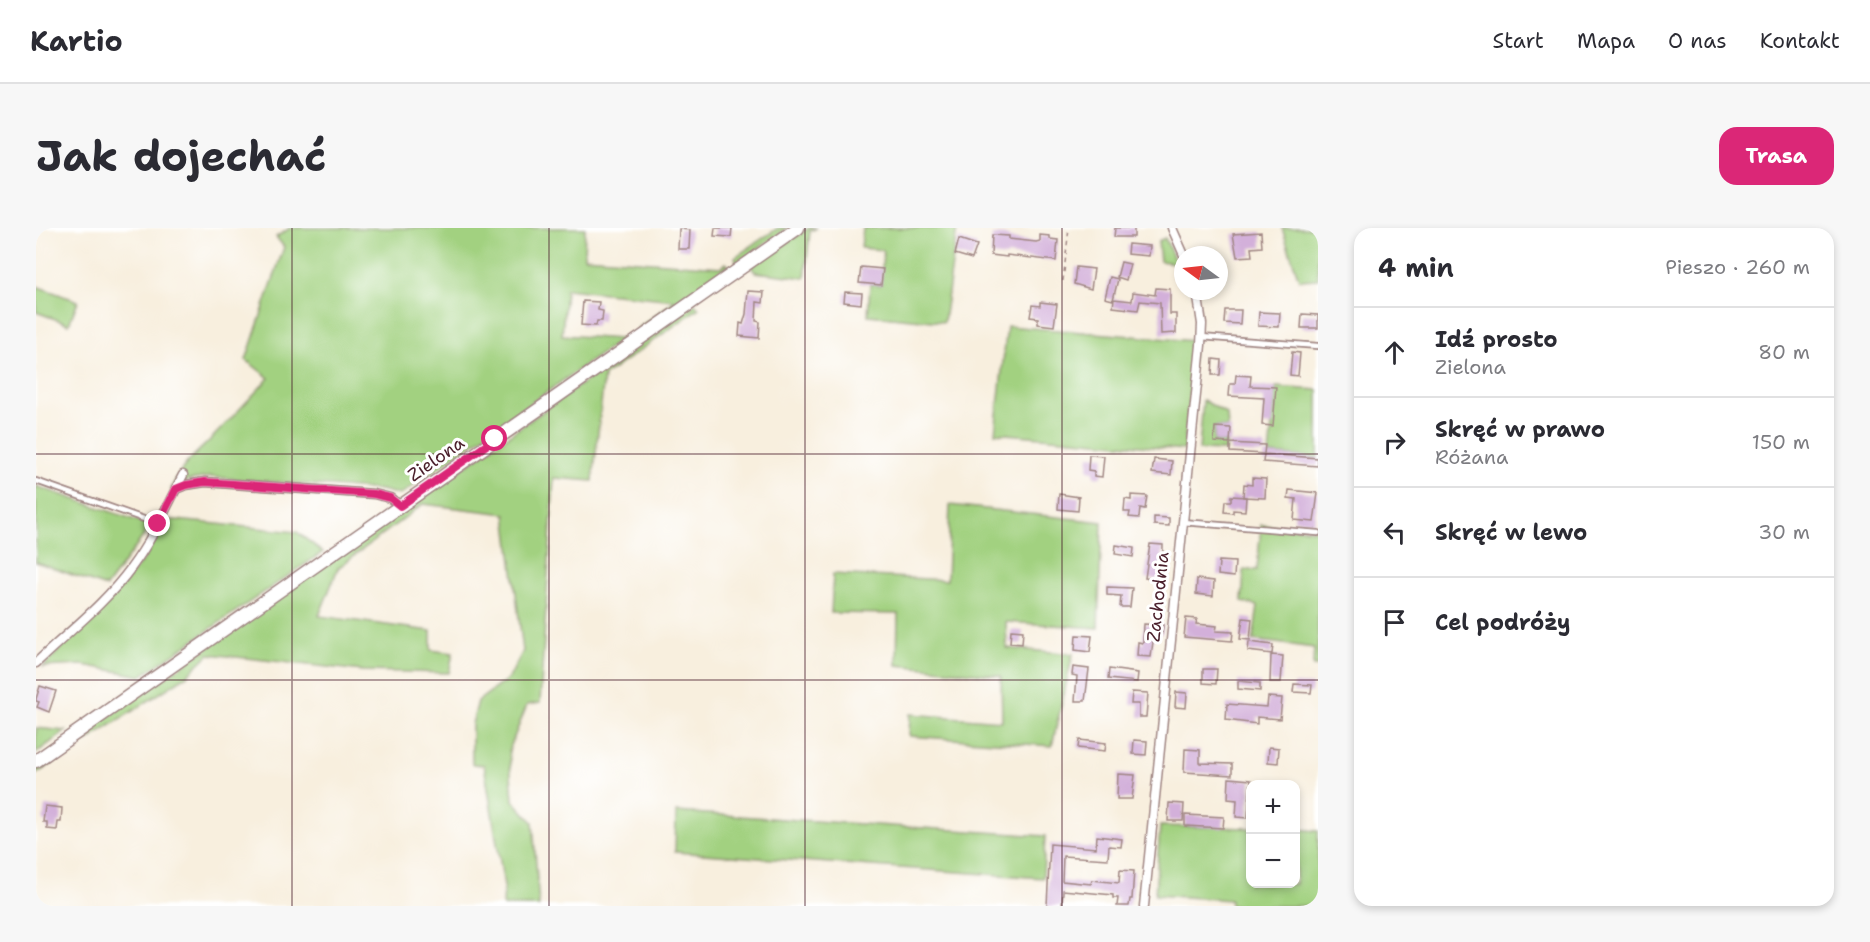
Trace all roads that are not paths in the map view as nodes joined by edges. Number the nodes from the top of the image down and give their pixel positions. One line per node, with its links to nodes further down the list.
1 (798, 228): 10 (street, Zielona)
2 (1172, 228): 3 (street)
3 (1180, 246)
4 (1198, 300): 5 (street, Zachodnia)
5 (1201, 337): 6 (lane); 11 (street, Zachodnia)
6 (1318, 346)
7 (183, 475): 9 (street)
8 (36, 481): 12 (lane)
9 (176, 489): 10 (street); 12 (street)
10 (400, 506): 15 (street, Zielona)
11 (1182, 522): 13 (lane); 16 (street, Zachodnia)
12 (158, 524): 14 (street)
13 (1318, 533)
14 (36, 663)
15 (36, 761)
16 (1144, 906)

